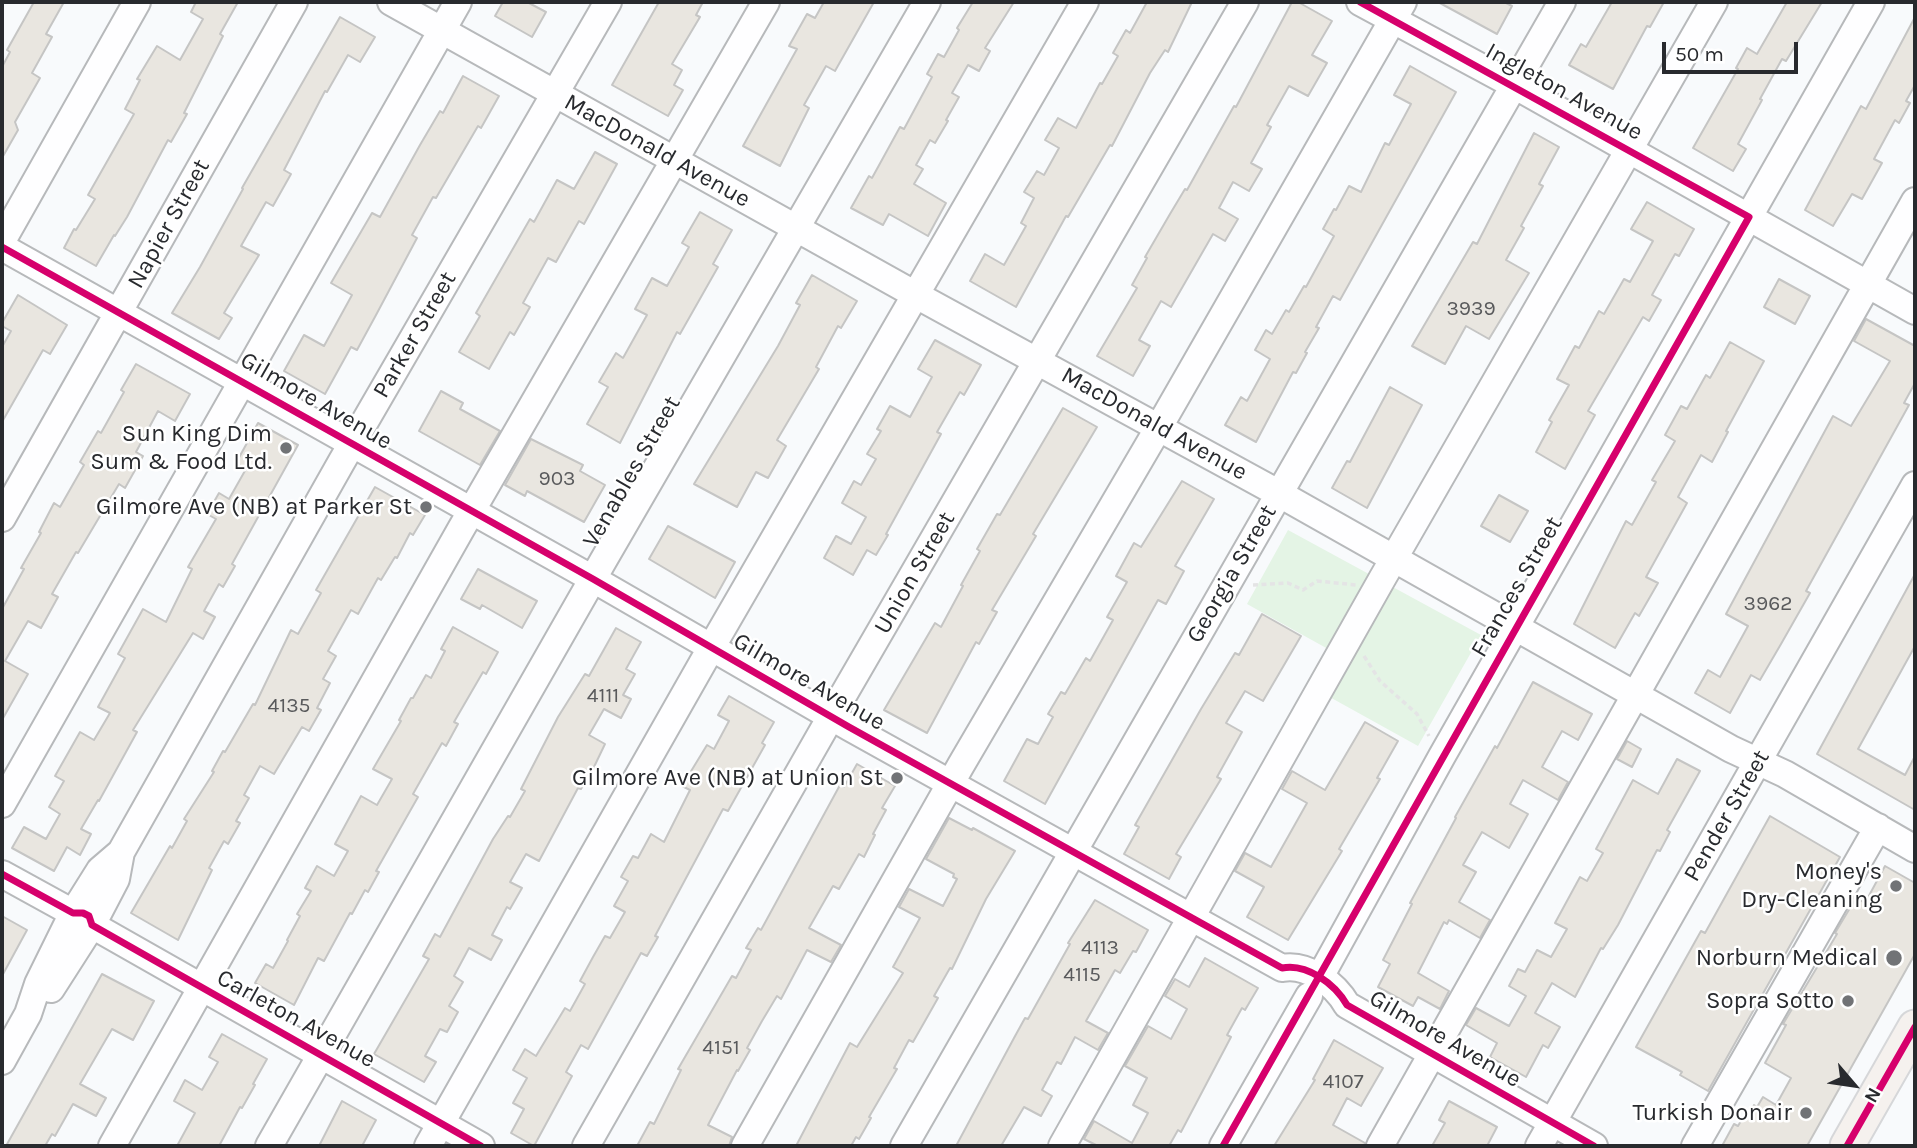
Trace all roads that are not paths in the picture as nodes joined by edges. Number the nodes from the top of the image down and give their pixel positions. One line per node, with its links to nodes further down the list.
1 (137, 2): 23 (street)
2 (294, 2): 28 (street, Napier Street)
3 (391, 2): 15 (street, MacDonald Avenue)
4 (458, 2): 15 (street)
5 (608, 2): 17 (street, Parker Street)
6 (766, 2): 19 (street)
7 (927, 2): 22 (street, Venables Street)
8 (1085, 2): 26 (street)
9 (1245, 2): 29 (street, Union Street)
10 (1360, 2): 14 (street, Ingleton Avenue)
11 (1562, 2): 16 (street, Georgia Street)
12 (1714, 2): 18 (street)
13 (1871, 2): 21 (street, Frances Street)
14 (1397, 11): 16 (street, Ingleton Avenue); 31 (street)
15 (442, 30): 17 (street, MacDonald Avenue); 30 (street)
16 (1514, 85): 18 (street, Ingleton Avenue); 34 (street, Georgia Street)
17 (555, 93): 19 (street, MacDonald Avenue); 32 (street, Parker Street)
18 (1628, 150): 21 (street, Ingleton Avenue); 37 (street)
19 (674, 160): 22 (street, MacDonald Avenue); 35 (street)
20 (1915, 201): 25 (street)
21 (1749, 217): 25 (street, Ingleton Avenue); 39 (street, Frances Street)
22 (795, 228): 26 (street, MacDonald Avenue); 38 (street, Venables Street)
23 (2, 241)
24 (2, 247): 28 (street, Gilmore Avenue)
25 (1867, 285): 27 (street, Ingleton Avenue); 41 (street)
26 (916, 295): 29 (street, MacDonald Avenue); 40 (street)
27 (1915, 311)
28 (120, 312): 30 (street, Gilmore Avenue); 36 (street, Napier Street)
29 (1039, 361): 31 (street, MacDonald Avenue); 42 (street, Union Street)
30 (241, 380): 32 (street, Gilmore Avenue); 45 (street)
31 (1159, 427): 34 (street, MacDonald Avenue); 44 (street)
32 (353, 443): 35 (street, Gilmore Avenue); 50 (street, Parker Street)
33 (1915, 485): 43 (street, Pender Street)
34 (1278, 493): 37 (street, MacDonald Avenue); 48 (street, Georgia Street)
35 (472, 510): 38 (street, Gilmore Avenue); 53 (street)
36 (2, 518)
37 (1387, 569): 39 (street, MacDonald Avenue); 51 (street)
38 (593, 579): 40 (street, Gilmore Avenue); 55 (street, Venables Street)
39 (1517, 627): 41 (street, MacDonald Avenue); 52 (street, Frances Street)
40 (710, 648): 42 (street, Gilmore Avenue); 58 (street)
41 (1635, 695): 43 (street, MacDonald Avenue); 56 (street)
42 (831, 717): 44 (street, Gilmore Avenue); 64 (street, Union Street)
43 (1758, 761): 46 (street, MacDonald Avenue); 59 (street, Pender Street)
44 (950, 783): 48 (street, Gilmore Avenue); 65 (street)
45 (2, 804)
46 (1878, 827): 47 (street, MacDonald Avenue); 72 (street)
47 (1915, 849)
48 (1075, 852): 51 (street, Gilmore Avenue); 66 (street, Georgia Street)
49 (2, 874): 50 (street, Carleton Avenue)
50 (82, 919): 53 (street, Carleton Avenue); 57 (street, Parker Street)
51 (1191, 919): 52 (street, Gilmore Avenue); 67 (street)
52 (1314, 986): 56 (street, Gilmore Avenue); 68 (street, Frances Street)
53 (202, 988): 55 (street, Carleton Avenue); 60 (street)
54 (1915, 1027): 73 (main road)
55 (322, 1054): 58 (street, Carleton Avenue); 61 (street, Venables Street)
56 (1433, 1054): 59 (street, Gilmore Avenue); 69 (street)
57 (2, 1061)
58 (441, 1123): 62 (street); 63 (street, Carleton Avenue)
59 (1553, 1123): 70 (street, Pender Street); 71 (street, Gilmore Avenue)
60 (112, 1146)
61 (269, 1146)
62 (428, 1146)
63 (481, 1146)
64 (586, 1146)
65 (744, 1146)
66 (904, 1146)
67 (1062, 1146)
68 (1223, 1146)
69 (1380, 1146)
70 (1539, 1146)
71 (1594, 1146)
72 (1695, 1146)
73 (1847, 1146)

